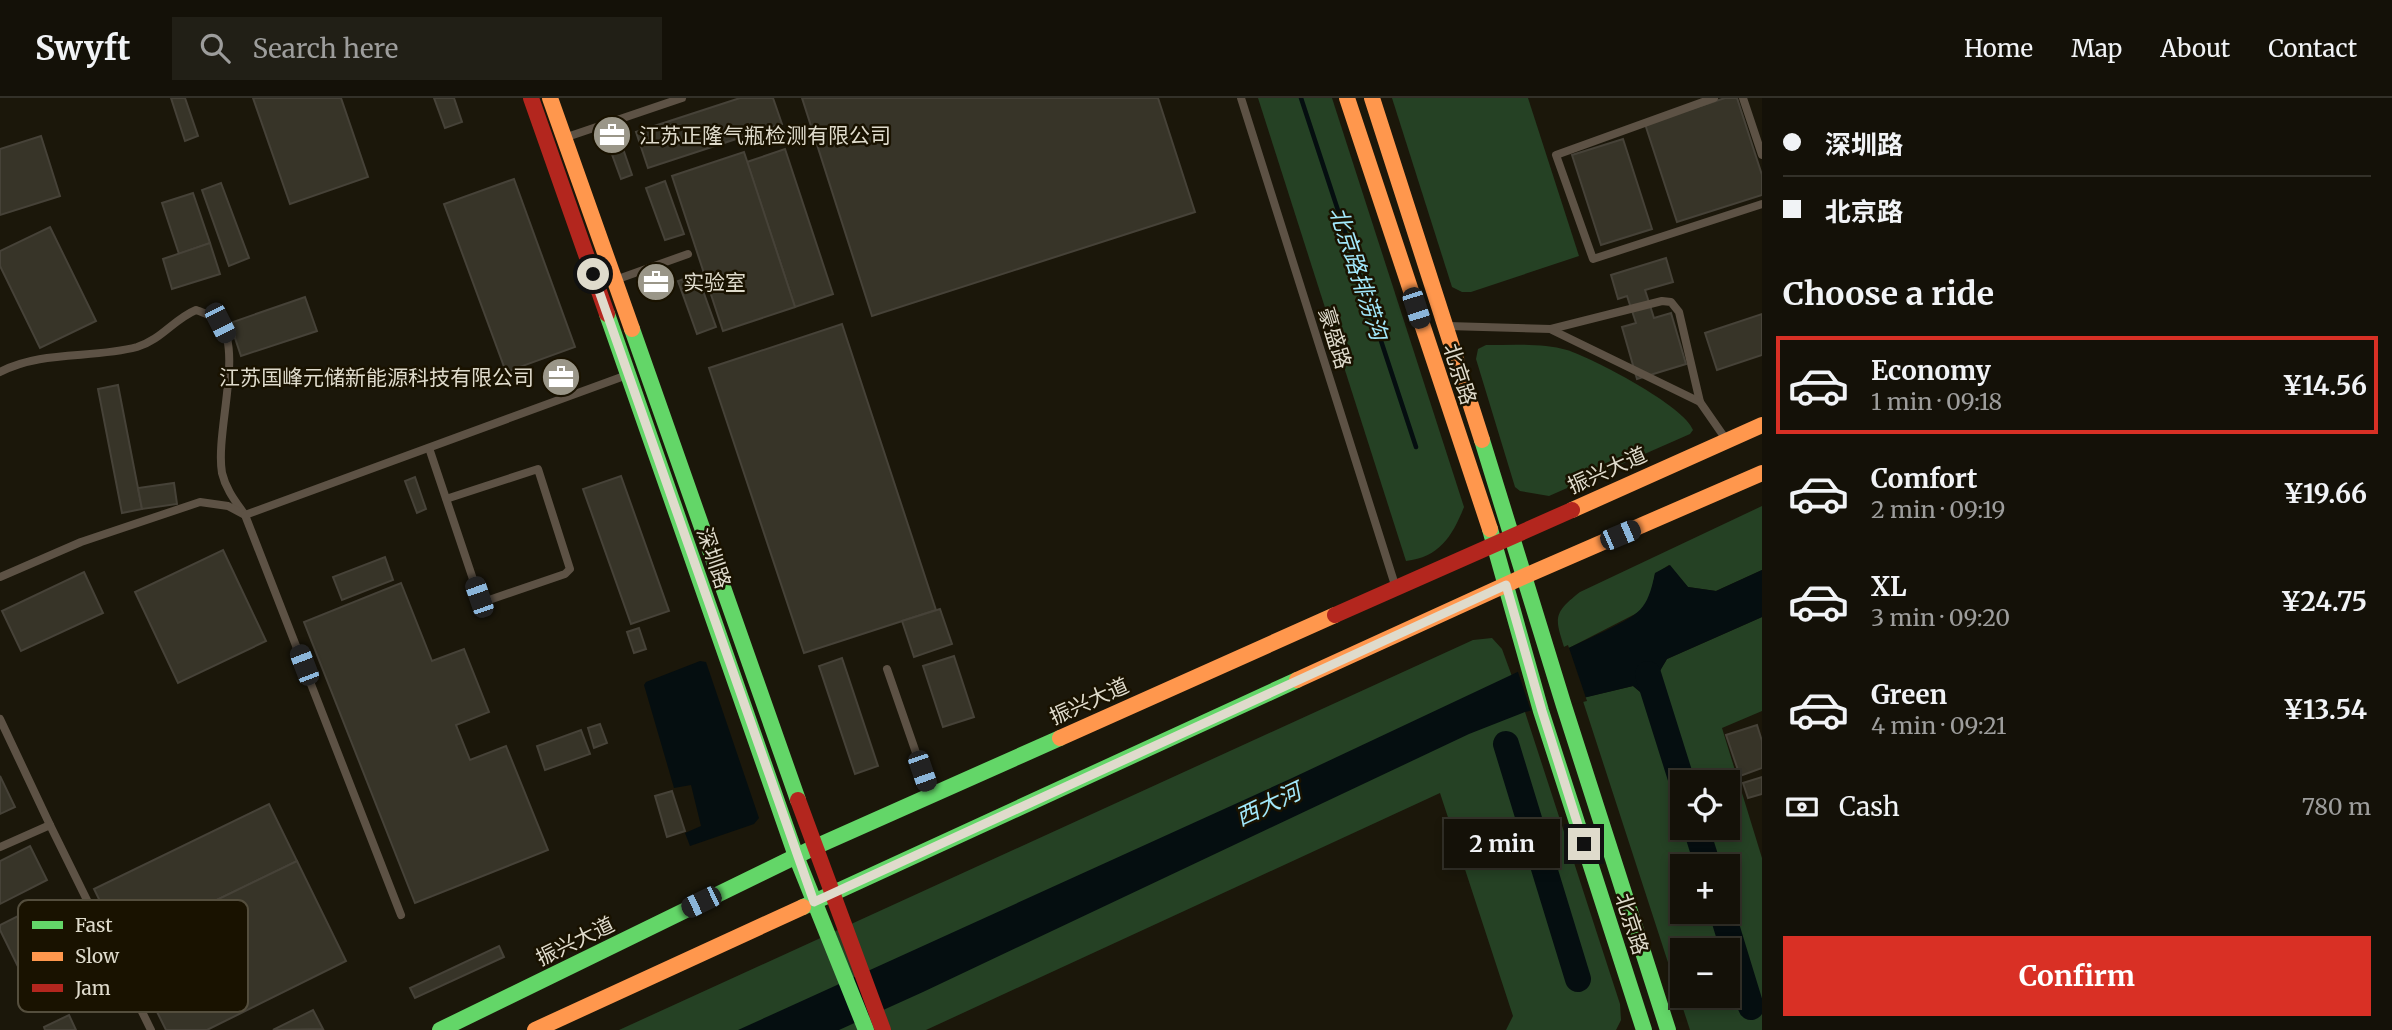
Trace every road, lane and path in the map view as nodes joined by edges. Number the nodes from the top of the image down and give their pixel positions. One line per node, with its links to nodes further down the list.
1 (531, 98): 18 (main road, 深圳路)
2 (550, 98): 9 (main road, 深圳路)
3 (682, 98): 9 (lane)
4 (1241, 98): 31 (lane, 豪盛路)
5 (1346, 98): 27 (main road, 北京路)
6 (1372, 98): 14 (main road, 北京路)
7 (1714, 98): 11 (lane)
8 (1743, 98): 10 (lane)
9 (564, 138): 13 (main road, 深圳路)
10 (1762, 155)
11 (1762, 204)
12 (688, 254): 13 (lane)
13 (615, 280): 16 (main road, 深圳路)
14 (1446, 326): 15 (lane); 26 (main road, 北京路)
15 (1551, 330): 19 (lane); 19 (lane)
16 (646, 369): 18 (lane); 37 (main road, 深圳路)
17 (0, 372): 25 (lane)
18 (628, 375): 22 (lane); 38 (main road, 深圳路)
19 (1700, 402): 21 (lane)
20 (1762, 425): 21 (main road, 振兴大道)
21 (1726, 441): 26 (main road, 振兴大道)
22 (429, 448): 24 (lane); 25 (lane)
23 (1762, 473): 28 (main road)
24 (446, 499): 24 (lane)
25 (245, 515): 29 (lane); 42 (lane)
26 (1513, 535): 27 (main road, 振兴大道); 28 (main road, 北京路)
27 (1494, 543): 30 (main road, 北京路); 31 (main road, 振兴大道)
28 (1525, 576): 30 (main road); 50 (main road, 北京路)
29 (0, 578)
30 (1506, 585): 39 (main road); 49 (main road, 北京路)
31 (1395, 587): 34 (main road, 振兴大道)
32 (887, 669): 34 (lane)
33 (0, 719): 35 (lane)
34 (930, 796): 37 (main road, 振兴大道)
35 (50, 825): 36 (lane); 40 (lane)
36 (0, 847)
37 (815, 847): 38 (main road, 振兴大道); 39 (main road, 深圳路)
38 (796, 856): 41 (main road, 深圳路); 45 (main road, 振兴大道)
39 (833, 894): 41 (main road); 48 (main road, 深圳路)
40 (87, 900)
41 (814, 902): 46 (main road); 47 (main road, 深圳路)
42 (401, 915)
43 (142, 1012): 44 (lane)
44 (151, 1030)
45 (440, 1030)
46 (535, 1030)
47 (866, 1030)
48 (883, 1030)
49 (1644, 1030)
50 (1668, 1030)

